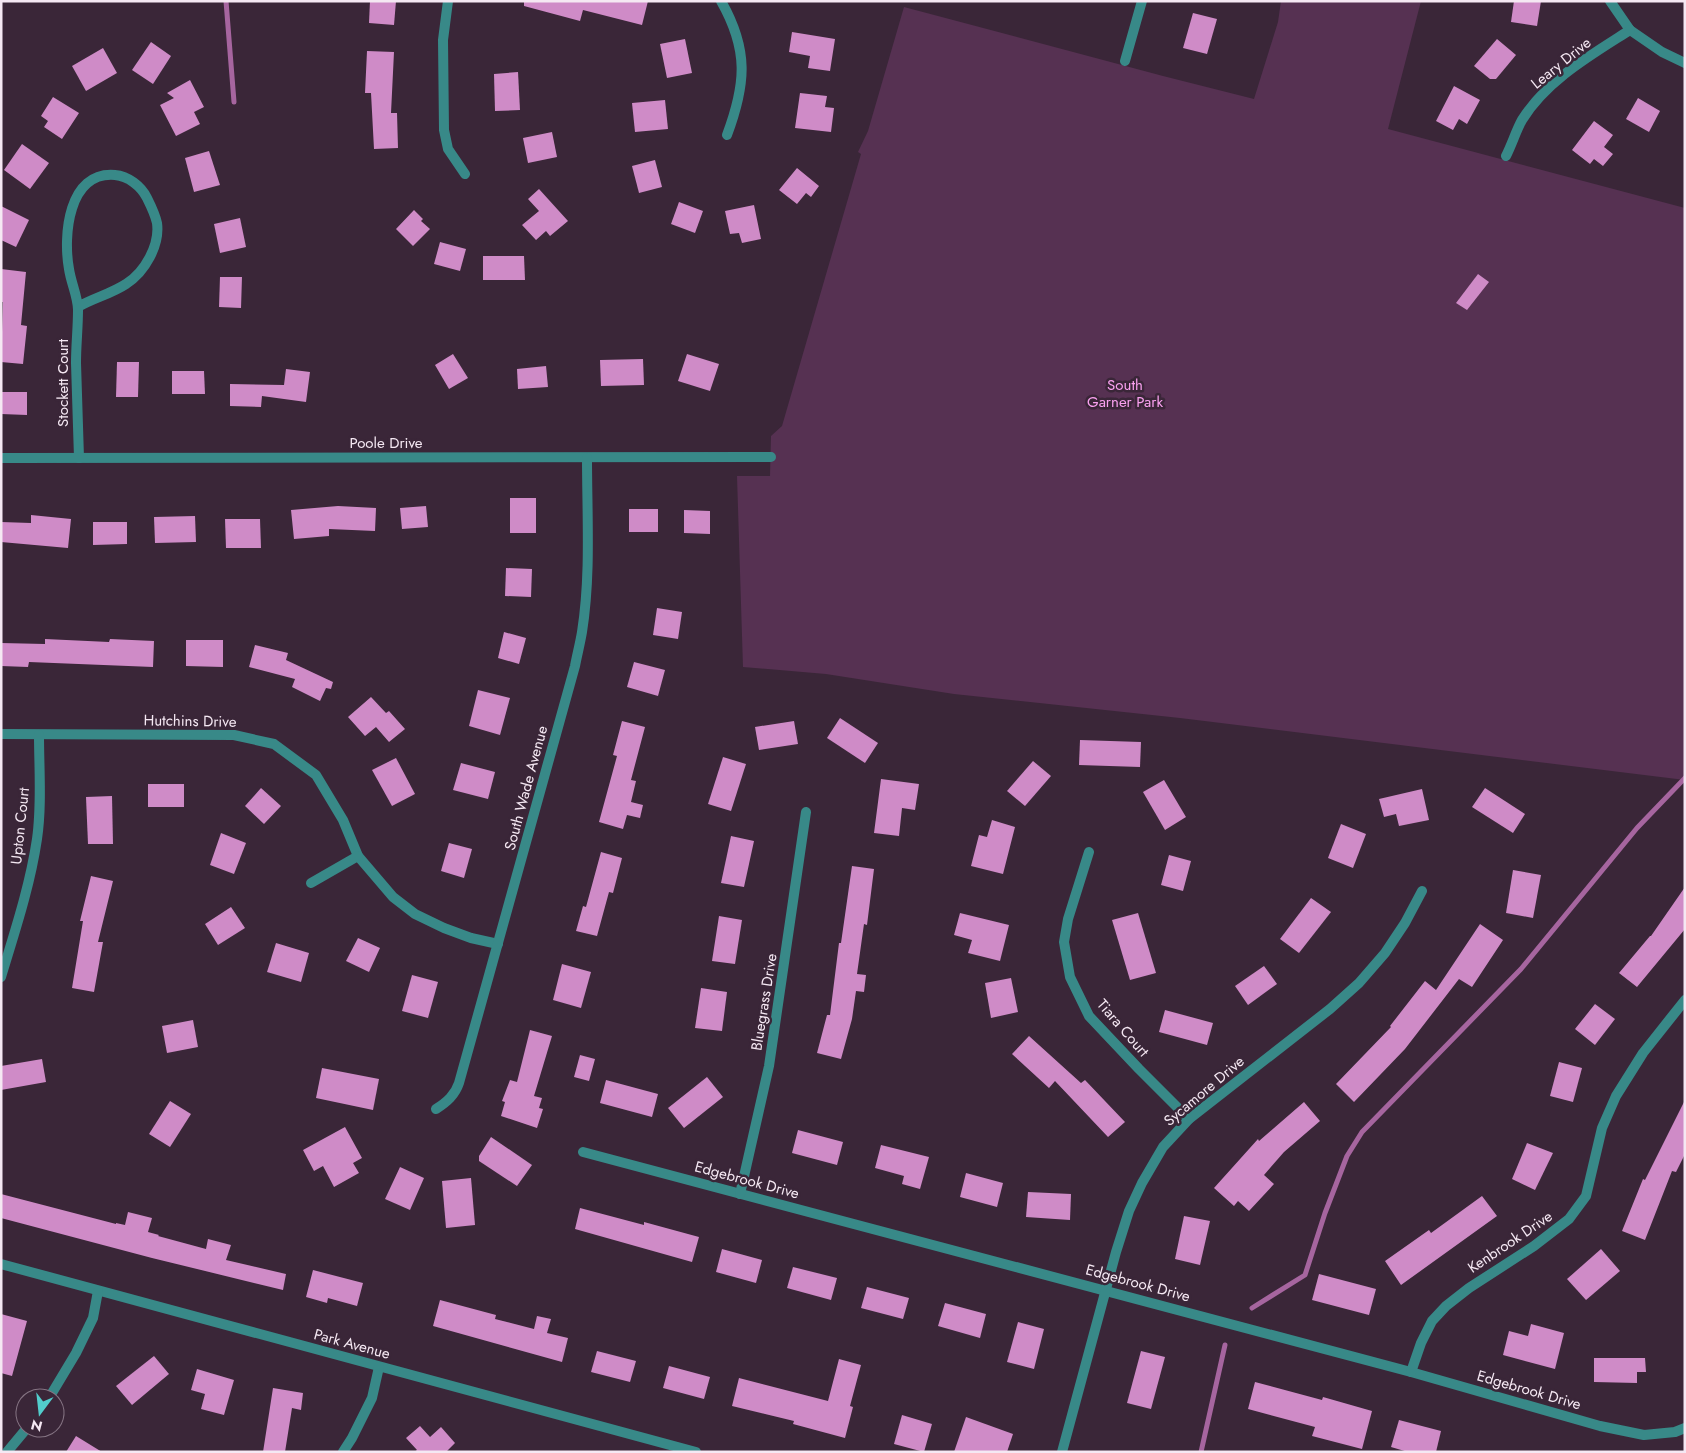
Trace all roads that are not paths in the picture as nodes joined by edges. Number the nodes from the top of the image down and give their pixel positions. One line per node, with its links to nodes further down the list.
1 (448, 1): 10 (street)
2 (721, 1): 8 (street)
3 (1142, 1): 6 (street)
4 (1610, 1): 5 (street)
5 (1630, 30): 7 (street); 9 (street, Leary Drive)
6 (1125, 61)
7 (1685, 63)
8 (728, 135)
9 (1506, 156)
10 (465, 174)
11 (78, 307): 11 (street, Stockett Court); 14 (street, Stockett Court)
12 (771, 457): 15 (street, Poole Drive)
13 (1, 458): 14 (street, Poole Drive)
14 (79, 458): 15 (street, Poole Drive)
15 (587, 458): 23 (street, South Wade Avenue)
16 (1, 734): 17 (street, Hutchins Drive)
17 (39, 735): 20 (street, Hutchins Drive); 24 (street, Upton Court)
18 (806, 812): 29 (street, Bluegrass Drive)
19 (1089, 852): 27 (street, Tiara Court)
20 (358, 856): 21 (street); 23 (street, Hutchins Drive)
21 (311, 883)
22 (1422, 891): 27 (street, Sycamore Drive)
23 (498, 944): 26 (street, South Wade Avenue)
24 (1, 976)
25 (1685, 1000): 34 (street, Kenbrook Drive)
26 (436, 1109)
27 (1189, 1119): 31 (street, Sycamore Drive)
28 (584, 1152): 29 (street, Edgebrook Drive)
29 (740, 1194): 31 (street, Edgebrook Drive)
30 (1, 1264): 32 (street, Park Avenue)
31 (1106, 1290): 34 (street, Edgebrook Drive); 41 (street, Sycamore Drive)
32 (98, 1291): 33 (street, Park Avenue); 35 (street)
33 (379, 1367): 39 (street); 40 (street, Park Avenue)
34 (1411, 1372): 36 (street, Edgebrook Drive)
35 (55, 1388)
36 (1685, 1428)
37 (19, 1438): 38 (street)
38 (7, 1452)
39 (343, 1452)
40 (696, 1452)
41 (1062, 1452)

